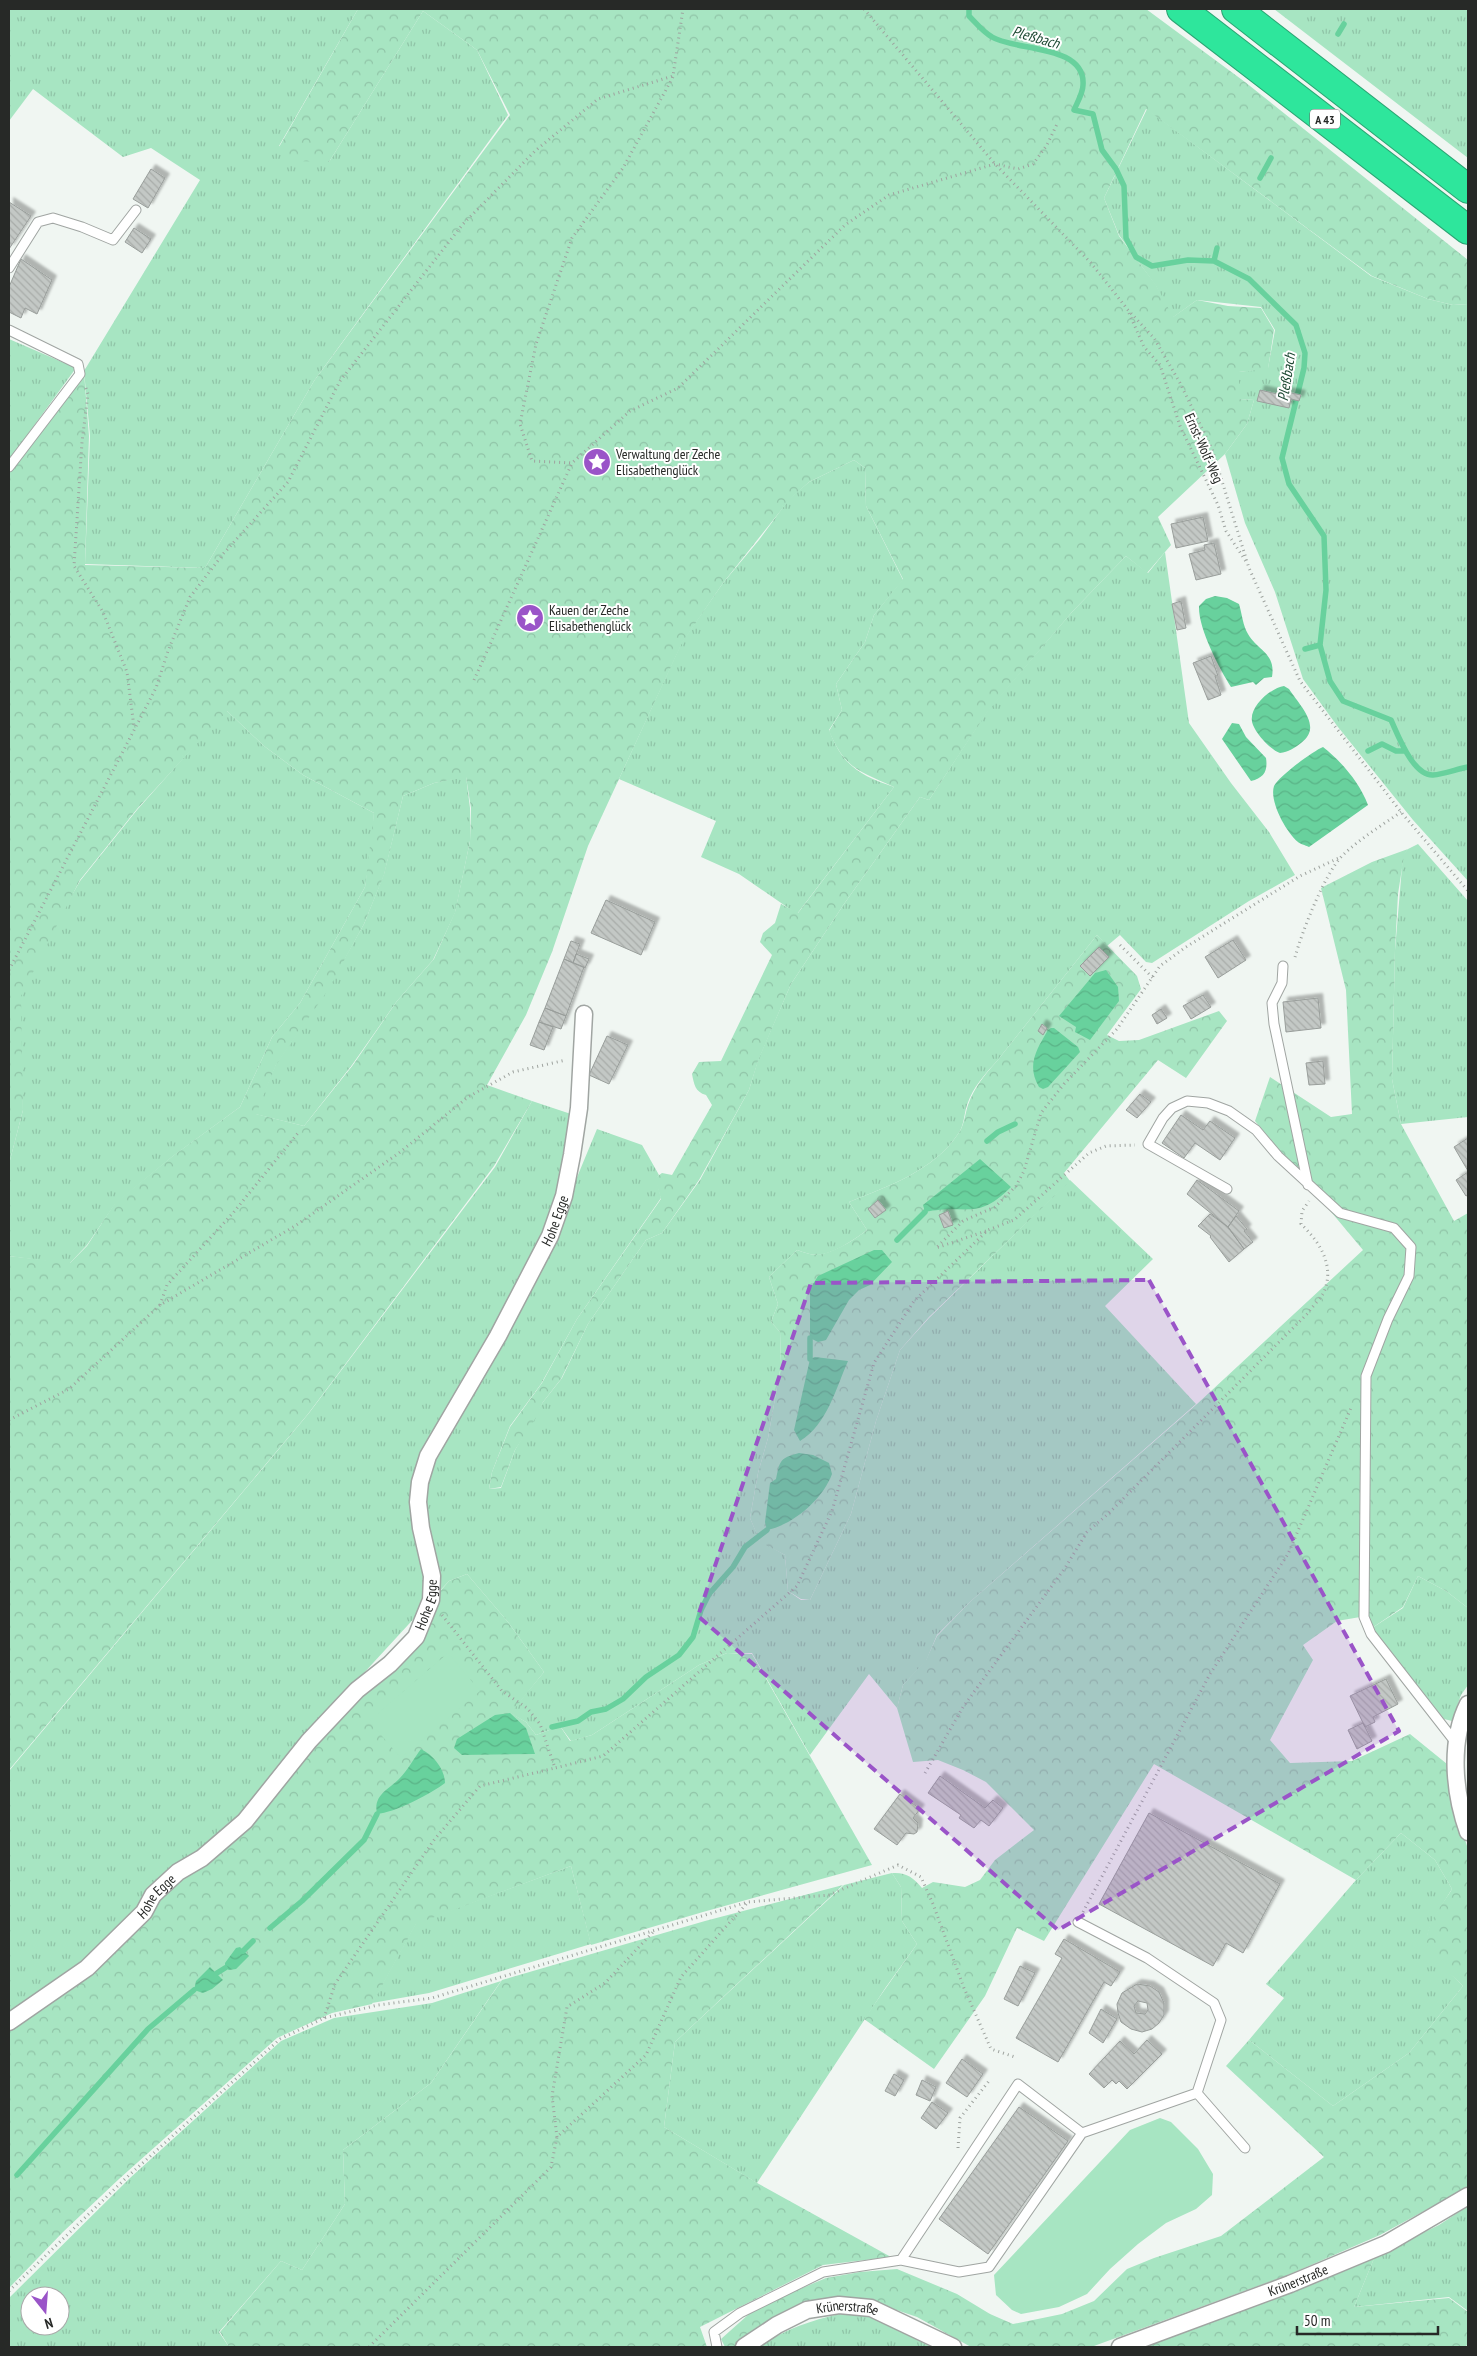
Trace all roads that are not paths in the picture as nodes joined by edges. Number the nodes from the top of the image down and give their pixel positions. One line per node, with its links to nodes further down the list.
1 (1181, 9): 5 (highway, A 43)
2 (1236, 9): 3 (highway, A 43)
3 (1468, 190)
4 (136, 210): 6 (lane)
5 (1468, 230)
6 (9, 268)
7 (9, 330): 8 (lane)
8 (9, 467)
9 (1283, 966): 11 (lane)
10 (584, 1014): 17 (street, Hohe Egge)
11 (1308, 1185): 12 (lane); 14 (lane)
12 (1227, 1189)
13 (1468, 1704): 14 (street)
14 (1456, 1743): 15 (street)
15 (1468, 1832)
16 (1078, 1922): 18 (lane)
17 (9, 2022)
18 (1197, 2093): 19 (lane); 20 (lane)
19 (1082, 2133): 22 (lane); 22 (lane)
20 (1245, 2148)
21 (1468, 2196): 26 (street, Krünerstraße)
22 (901, 2260): 23 (lane)
23 (717, 2347)
24 (744, 2347): 25 (street, Krünerstraße)
25 (953, 2347)
26 (1120, 2347)

